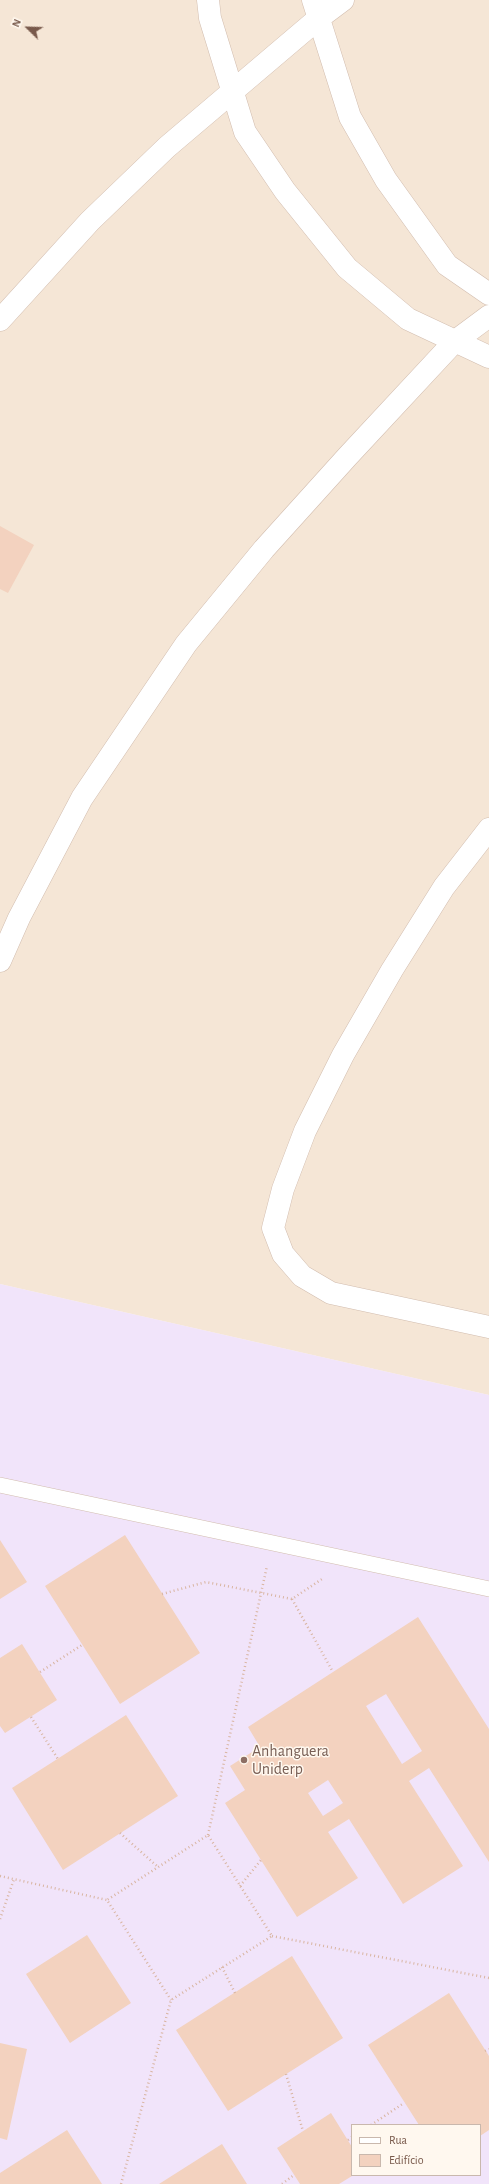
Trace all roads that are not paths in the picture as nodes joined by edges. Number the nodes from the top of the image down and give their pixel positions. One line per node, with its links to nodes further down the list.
1 (208, 0): 4 (street)
2 (343, 0): 3 (street)
3 (316, 9): 4 (street); 5 (street)
4 (233, 93): 7 (street); 8 (street)
5 (489, 294)
6 (489, 316): 8 (street)
7 (0, 320)
8 (454, 342): 9 (street); 11 (street)
9 (489, 357)
10 (489, 829): 12 (street)
11 (0, 961)
12 (489, 1327)
13 (0, 1485): 14 (lane)
14 (489, 1589)

